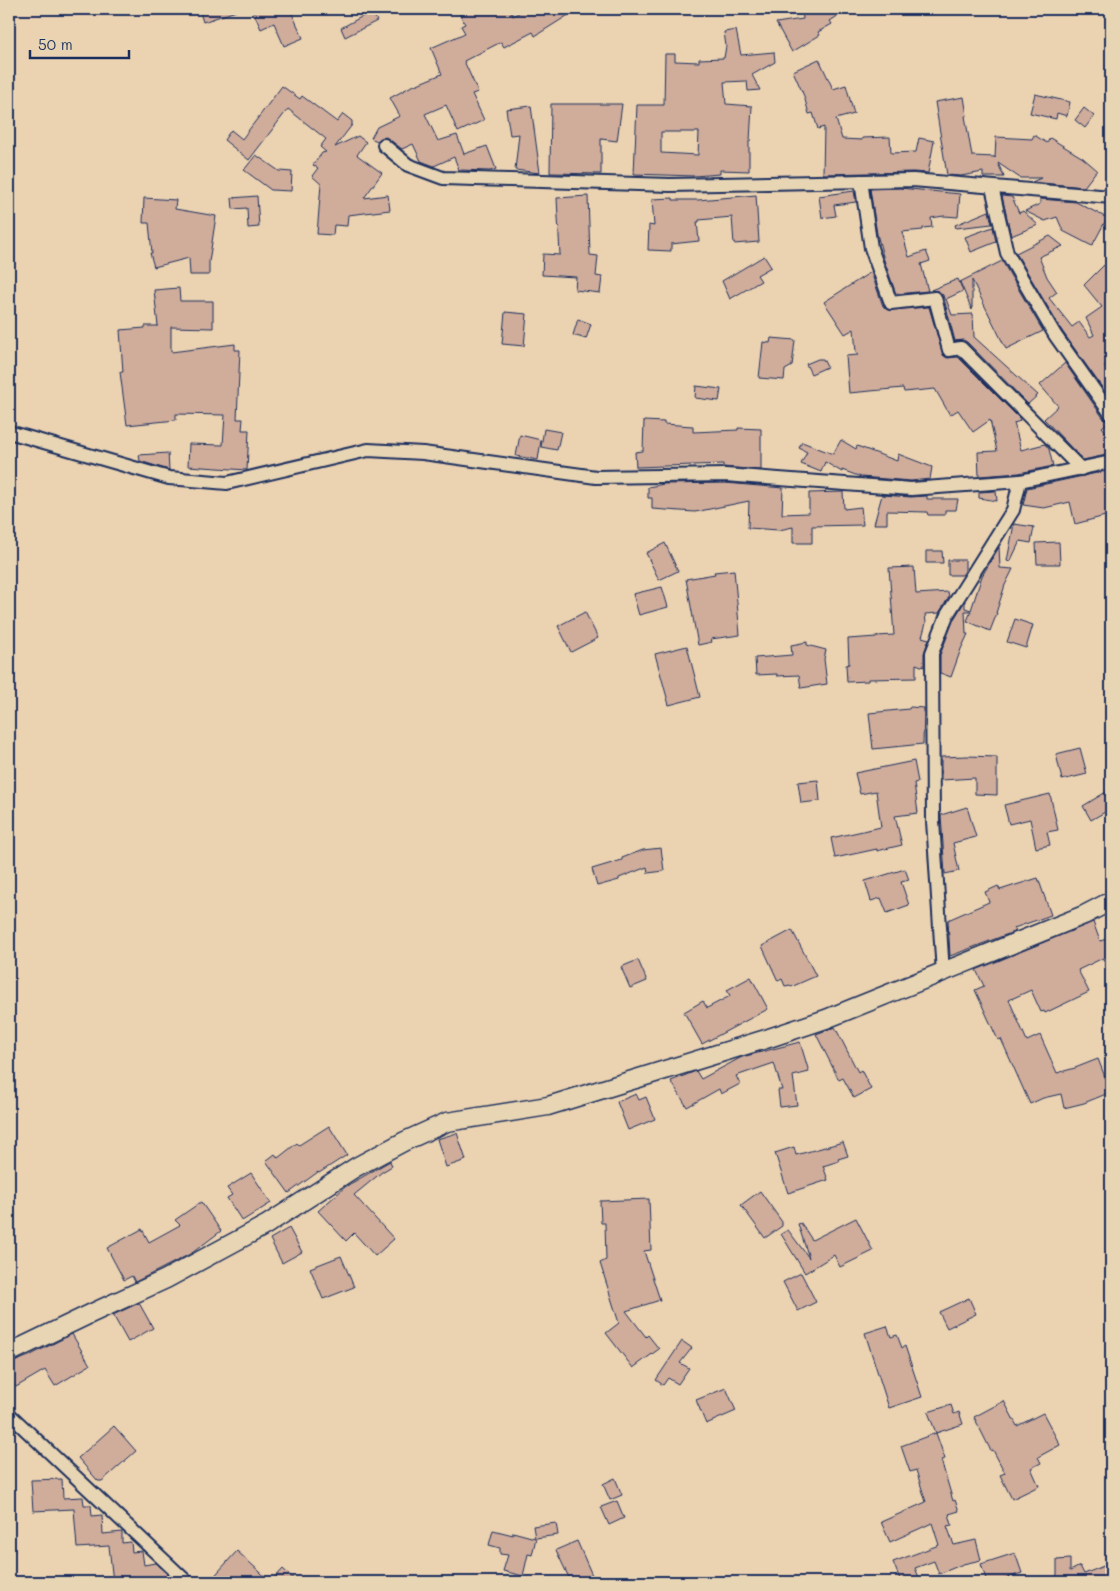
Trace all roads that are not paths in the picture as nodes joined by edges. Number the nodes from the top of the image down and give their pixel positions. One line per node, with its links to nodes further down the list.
1 (384, 145): 2 (street)
2 (861, 181): 3 (street); 8 (street)
3 (992, 187): 4 (street); 5 (street)
4 (1111, 197)
5 (1111, 414)
6 (9, 432): 9 (street)
7 (1111, 462): 8 (street)
8 (1081, 468): 9 (street)
9 (1020, 482): 11 (street)
10 (1111, 901): 11 (street)
11 (943, 973): 12 (street)
12 (9, 1353)
13 (9, 1414): 14 (street)
14 (187, 1582)

